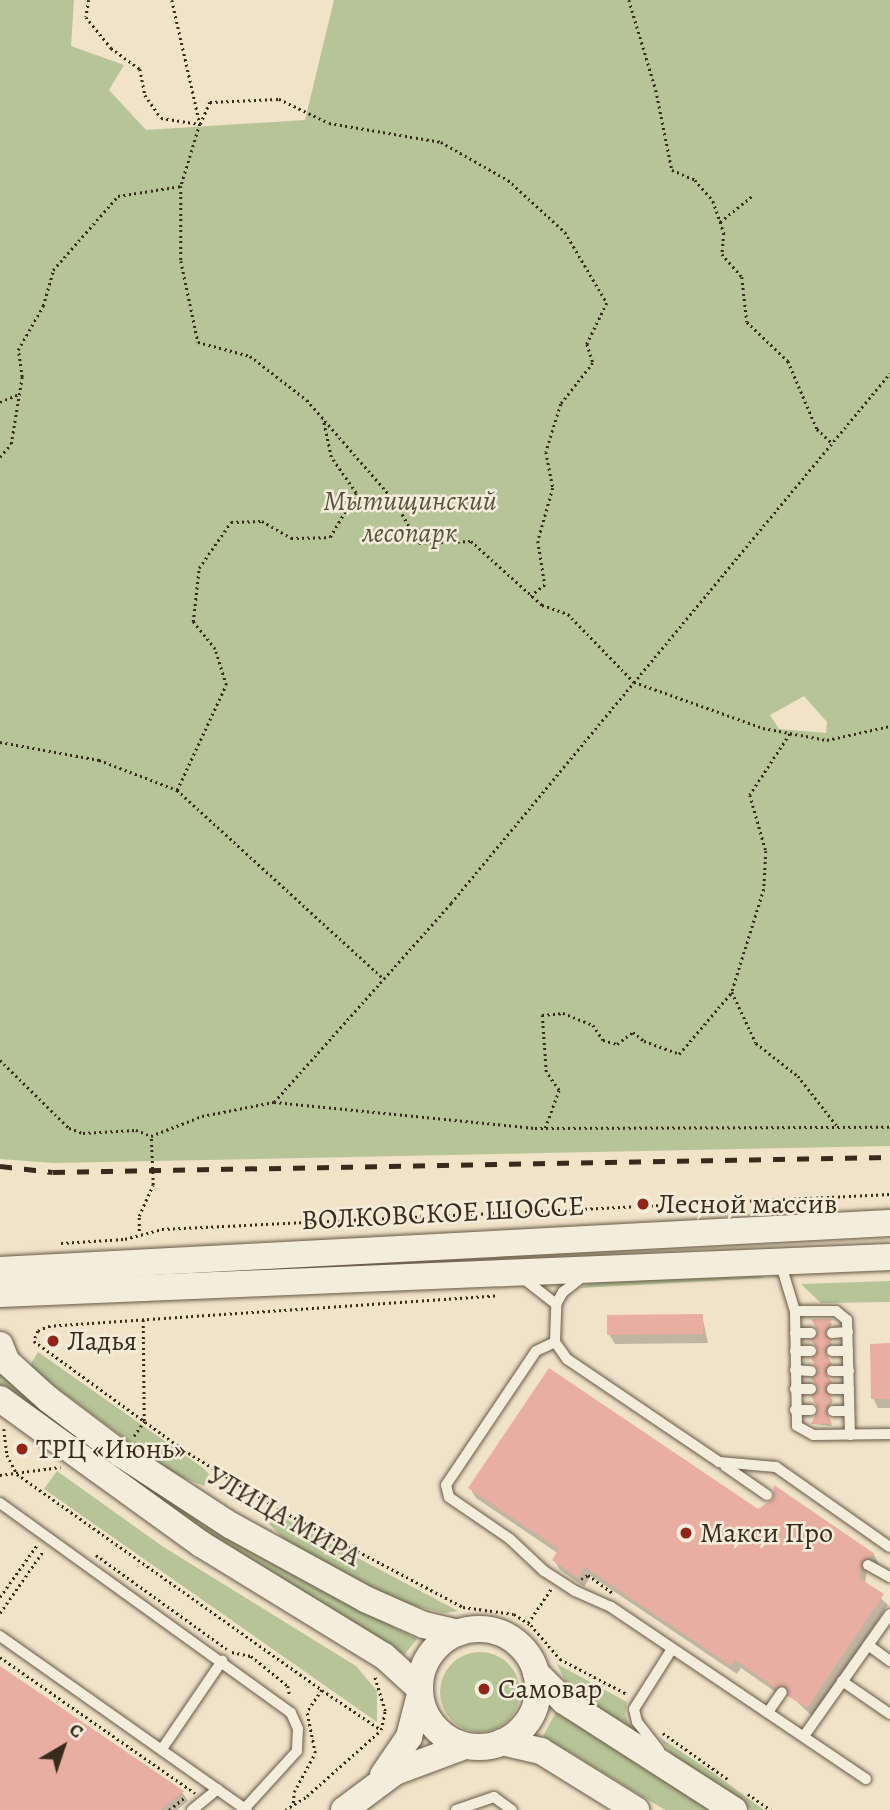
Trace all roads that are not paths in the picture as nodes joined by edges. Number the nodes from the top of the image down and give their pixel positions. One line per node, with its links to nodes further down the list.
1 (890, 1223): 5 (main road, ВОЛКОВСКОЕ ШОССЕ)
2 (890, 1257): 3 (main road)
3 (781, 1261): 4 (main road); 9 (lane)
4 (597, 1269): 6 (main road); 8 (lane)
5 (0, 1270): 7 (main road)
6 (495, 1272): 7 (main road); 8 (lane)
7 (0, 1296)
8 (556, 1304): 14 (lane)
9 (795, 1311): 10 (lane); 11 (lane)
10 (848, 1332): 13 (lane); 19 (lane)
11 (795, 1333): 12 (lane); 16 (lane)
12 (811, 1333)
13 (832, 1333)
14 (555, 1342): 35 (lane); 45 (lane)
15 (0, 1345): 42 (main road, УЛИЦА МИРА)
16 (795, 1351): 17 (lane); 20 (lane)
17 (811, 1351)
18 (832, 1351): 19 (lane)
19 (848, 1351): 23 (lane)
20 (795, 1370): 21 (lane); 24 (lane)
21 (811, 1371)
22 (832, 1371): 23 (lane)
23 (849, 1371): 27 (lane)
24 (795, 1389): 25 (lane); 29 (lane)
25 (811, 1389)
26 (832, 1389): 27 (lane)
27 (849, 1389): 32 (lane)
28 (0, 1399): 51 (main road)
29 (795, 1410): 30 (lane); 34 (lane)
30 (811, 1410)
31 (833, 1410): 32 (lane)
32 (849, 1411): 34 (lane)
33 (890, 1434): 34 (lane)
34 (850, 1435)
35 (719, 1462): 36 (lane); 38 (lane)
36 (767, 1495)
37 (0, 1503): 46 (lane)
38 (890, 1547)
39 (867, 1565): 40 (lane)
40 (890, 1577)
41 (890, 1614): 44 (lane)
42 (458, 1633): 48 (main road); 51 (main road)
43 (0, 1636): 57 (lane)
44 (868, 1645): 47 (lane); 49 (lane)
45 (672, 1649): 52 (lane); 58 (lane)
46 (222, 1661): 57 (lane); 63 (lane)
47 (890, 1661)
48 (536, 1673): 55 (main road); 58 (main road)
49 (842, 1681): 53 (lane); 54 (lane)
50 (782, 1692): 52 (lane)
51 (419, 1693): 56 (main road); 60 (main road)
52 (768, 1712): 54 (lane)
53 (890, 1714)
54 (804, 1737): 59 (lane)
55 (502, 1742): 56 (main road); 67 (main road)
56 (465, 1746): 60 (main road)
57 (162, 1749): 61 (lane)
58 (684, 1775): 68 (main road)
59 (866, 1779)
60 (377, 1782): 62 (main road)
61 (218, 1789): 63 (lane); 64 (lane)
62 (350, 1808)
63 (246, 1809)
64 (192, 1810)
65 (456, 1810): 66 (lane)
66 (512, 1810)
67 (636, 1810)
68 (734, 1810)

